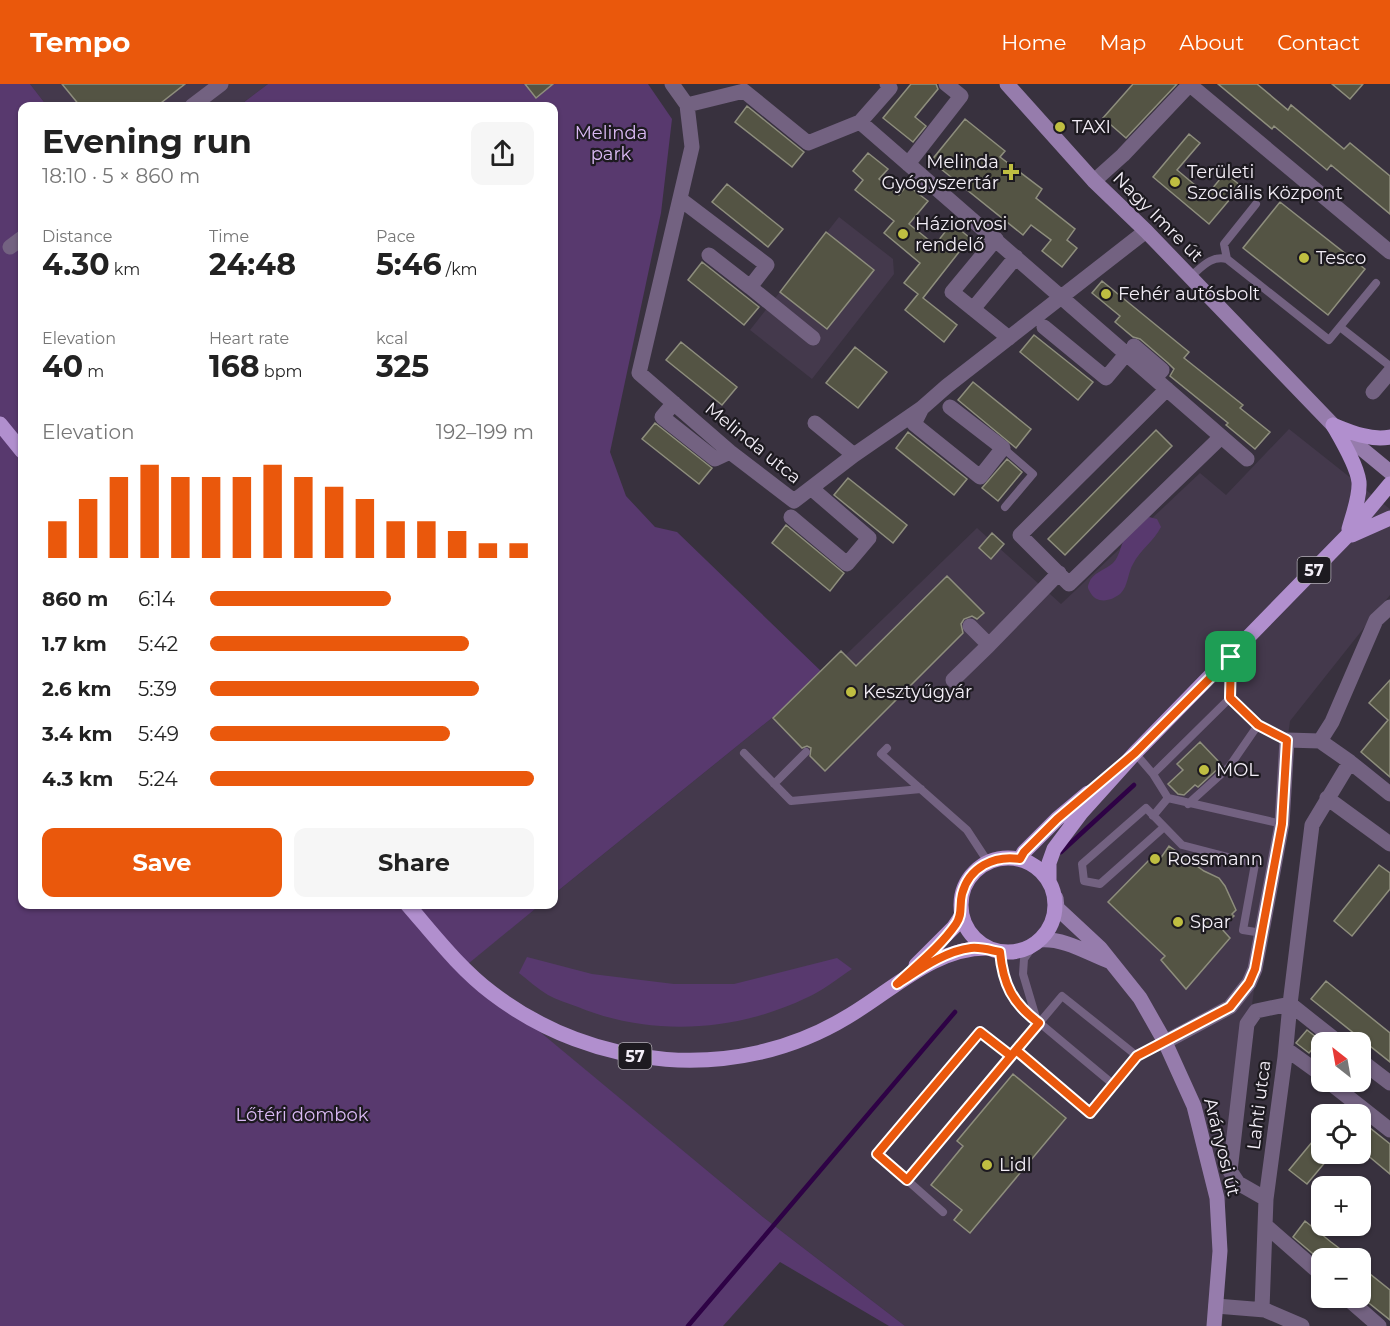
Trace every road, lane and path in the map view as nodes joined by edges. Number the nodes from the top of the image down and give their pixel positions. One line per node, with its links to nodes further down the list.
1 (220, 84): 7 (street)
2 (672, 84): 8 (street, Melinda utca)
3 (887, 84): 9 (street)
4 (946, 84): 10 (street)
5 (1007, 84): 11 (main road, Nagy Imre út)
6 (1190, 84): 11 (street); 16 (street)
7 (197, 102)
8 (687, 105): 9 (street); 12 (street, Melinda utca)
9 (860, 122): 10 (street)
10 (908, 164): 15 (street)
11 (1094, 181): 14 (main road, Nagy Imre út)
12 (680, 199): 22 (street); 49 (street, Melinda utca)
13 (1256, 204): 19 (lane)
14 (1146, 231): 20 (main road, Nagy Imre út); 23 (street, Melinda utca)
15 (996, 239): 18 (street); 24 (street)
16 (1390, 252)
17 (709, 255): 22 (street)
18 (1016, 257): 23 (street); 24 (street)
19 (1227, 259): 20 (lane); 26 (lane)
20 (1190, 277): 40 (main road, Nagy Imre út)
21 (1376, 283): 26 (lane)
22 (750, 287): 28 (street)
23 (1062, 297): 27 (street); 29 (street, Melinda utca)
24 (973, 309): 29 (street)
25 (1044, 327): 30 (street)
26 (1340, 327): 31 (lane)
27 (1105, 334): 30 (street); 33 (street)
28 (813, 338)
29 (1009, 338): 37 (street, Melinda utca)
30 (1127, 353): 33 (street)
31 (1390, 366)
32 (1390, 372): 35 (street)
33 (1155, 378): 34 (street)
34 (1167, 389): 41 (street); 54 (street)
35 (1373, 392)
36 (950, 407): 44 (street)
37 (922, 408): 44 (street); 45 (street, Melinda utca)
38 (815, 423): 45 (street)
39 (0, 424): 43 (main road)
40 (1333, 425): 42 (main road); 47 (main road, Nagy Imre út); 53 (main road)
41 (1221, 437): 46 (street); 54 (street)
42 (1390, 437)
43 (18, 446)
44 (1003, 448): 50 (lane)
45 (854, 456): 49 (street, Melinda utca)
46 (1247, 459)
47 (1390, 472)
48 (1390, 484): 53 (main road, 57)
49 (811, 488): 51 (street)
50 (1005, 507)
51 (791, 517)
52 (1390, 518): 53 (main road)
53 (1346, 537): 58 (main road, 57)
54 (1059, 573): 57 (street)
55 (1390, 607): 63 (street)
56 (970, 626): 57 (street)
57 (989, 645): 59 (street)
58 (1231, 657): 60 (lane); 67 (main road, 57)
59 (953, 680)
60 (1230, 698): 61 (lane); 69 (lane)
61 (1258, 725): 62 (lane); 75 (lane)
62 (1287, 740): 63 (street); 77 (street)
63 (1320, 741): 68 (street)
64 (887, 748): 71 (lane)
65 (806, 752): 70 (lane)
66 (744, 753): 70 (lane)
67 (1135, 753): 69 (lane); 80 (main road, 57); 82 (main road, 57)
68 (1350, 762): 72 (street); 74 (street, Lahti utca)
69 (1153, 774): 73 (lane)
70 (774, 784): 71 (lane)
71 (921, 789): 81 (lane)
72 (1390, 794)
73 (1168, 798): 75 (lane); 76 (lane)
74 (1327, 798): 79 (street); 91 (street, Lahti utca)
75 (1188, 804): 77 (lane)
76 (1153, 816): 78 (lane); 78 (lane)
77 (1282, 824): 86 (street)
78 (1163, 828): 86 (lane)
79 (1390, 844)
80 (1020, 859): 81 (main road); 82 (main road)
81 (988, 862): 85 (main road)
82 (1049, 880): 83 (main road, 57)
83 (1056, 898): 87 (main road); 89 (main road, Arányosi út)
84 (411, 909): 90 (main road, 57)
85 (962, 915): 88 (main road); 90 (main road, 57)
86 (1262, 933): 94 (street)
87 (1037, 943): 88 (main road, 57); 89 (main road); 92 (lane)
88 (994, 950): 90 (main road, 57); 92 (lane)
89 (1111, 962): 94 (main road, Arányosi út)
90 (897, 984)
91 (1290, 1004): 93 (street); 95 (street, Lahti utca); 105 (street)
92 (1038, 1023): 96 (lane); 97 (lane); 101 (lane)
93 (1325, 1032)
94 (1165, 1042): 97 (lane); 109 (main road, Arányosi út)
95 (1286, 1049): 98 (street, Lahti utca); 105 (street, Lahti utca)
96 (1014, 1053): 101 (lane); 104 (lane); 104 (lane)
97 (1137, 1056): 101 (lane)
98 (1311, 1067)
99 (1371, 1068): 100 (street)
100 (1390, 1083)
101 (1114, 1085)
102 (1342, 1092): 103 (street)
103 (1390, 1130)
104 (907, 1180): 106 (lane)
105 (1266, 1199): 107 (street, Lahti utca)
106 (943, 1212)
107 (1265, 1226): 108 (street); 111 (street, Lahti utca)
108 (1311, 1266)
109 (1216, 1306): 111 (street); 112 (main road, Arányosi út)
110 (1358, 1308): 114 (street)
111 (1262, 1309): 113 (street)
112 (1214, 1326)
113 (1302, 1326)
114 (1379, 1326)

